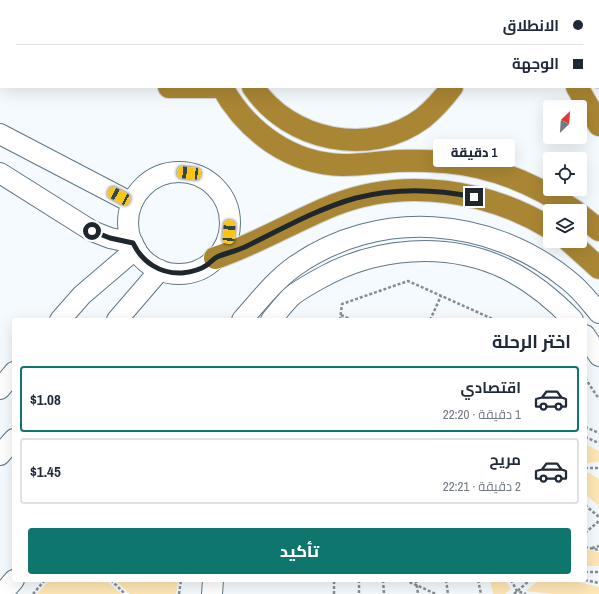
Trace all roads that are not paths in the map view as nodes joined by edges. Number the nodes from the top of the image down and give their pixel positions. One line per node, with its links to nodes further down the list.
1 (223, 88): 9 (highway)
2 (254, 88): 3 (highway)
3 (451, 88)
4 (578, 88): 5 (highway)
5 (599, 125)
6 (0, 134): 8 (street)
7 (0, 173): 13 (street)
8 (132, 203): 13 (street); 15 (street)
9 (564, 204)
10 (587, 221): 12 (highway)
11 (543, 224): 15 (highway)
12 (599, 230)
13 (134, 246): 17 (street); 19 (street)
14 (577, 248): 16 (highway)
15 (215, 258): 17 (street)
16 (599, 268)
17 (160, 270): 20 (street)
18 (599, 313): 21 (street)
19 (62, 318)
20 (118, 318)
21 (244, 318)
22 (273, 318): 23 (street)
23 (571, 318)
24 (587, 338): 25 (street)
25 (599, 356)
26 (12, 374): 27 (street)
27 (0, 389)
28 (12, 441): 29 (street)
29 (0, 455)
30 (12, 582): 32 (street)
31 (213, 582): 33 (street)
32 (2, 594)
33 (212, 594)

